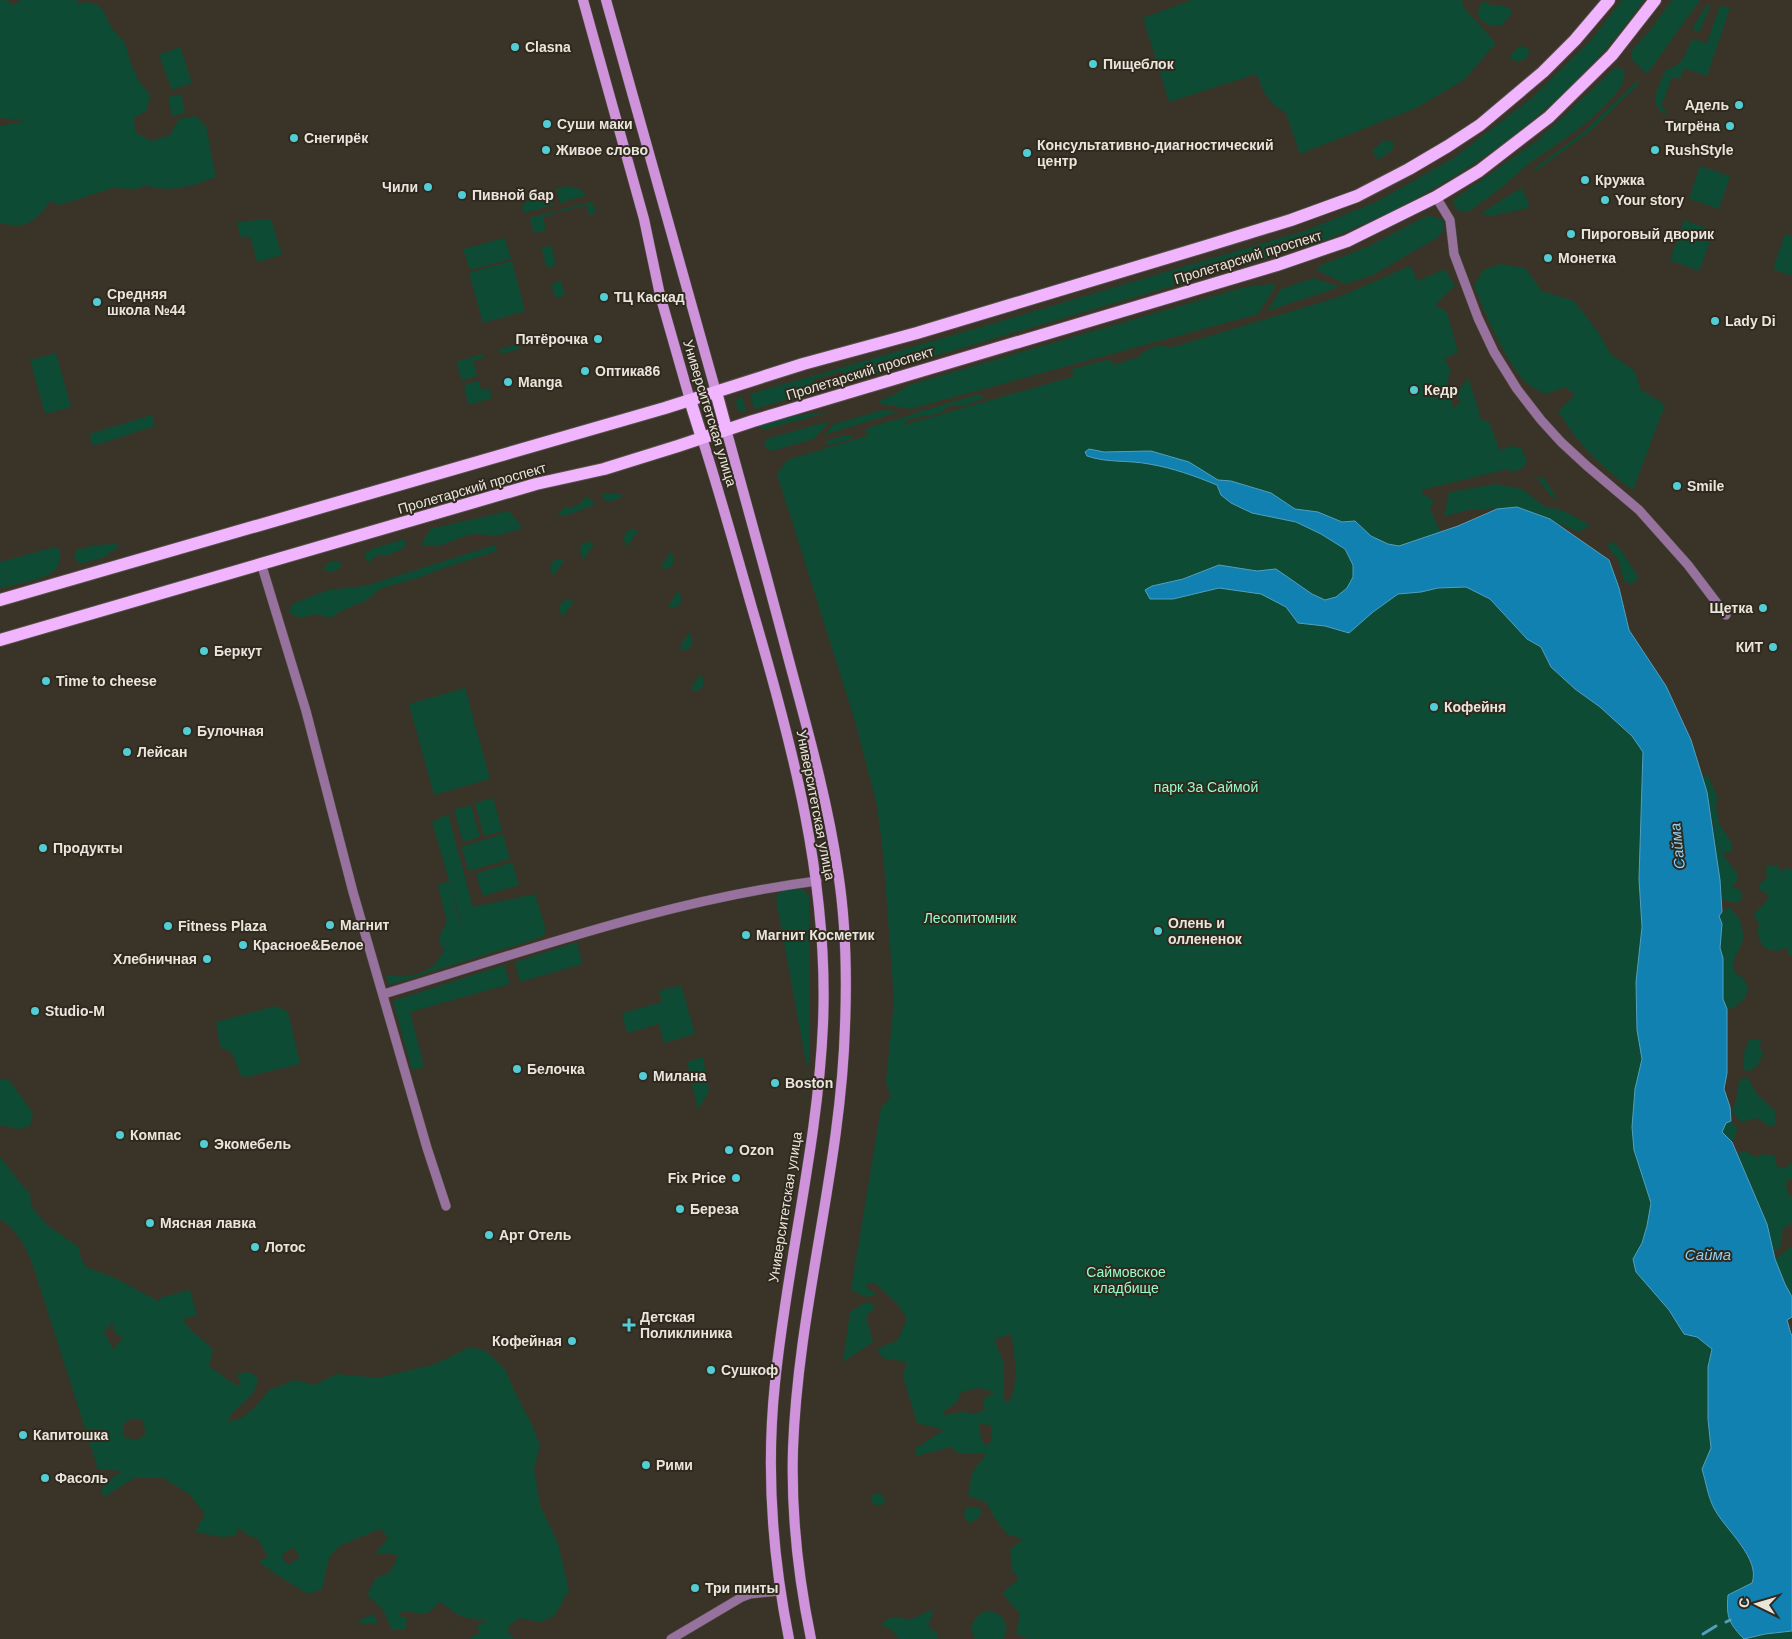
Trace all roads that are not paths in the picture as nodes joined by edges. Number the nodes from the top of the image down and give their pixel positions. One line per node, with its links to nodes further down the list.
1 (583, 0): 7 (main road, Университетская улица)
2 (606, 0): 6 (main road, Университетская улица)
3 (1609, 0): 6 (main road, Пролетарский проспект)
4 (1655, 0): 5 (main road, Пролетарский проспект)
5 (1436, 197): 8 (main road, Пролетарский проспект); 12 (street)
6 (716, 392): 7 (main road, Пролетарский проспект); 8 (main road, Университетская улица)
7 (690, 400): 9 (main road, Университетская улица); 11 (main road, Пролетарский проспект)
8 (726, 430): 9 (main road, Пролетарский проспект); 20 (main road, Университетская улица)
9 (702, 438): 10 (main road, Пролетарский проспект); 14 (main road, Университетская улица)
10 (261, 563): 13 (main road, Пролетарский проспект); 15 (street)
11 (0, 600)
12 (1726, 615)
13 (0, 640)
14 (817, 881): 15 (street); 17 (main road, Университетская улица)
15 (384, 994): 16 (street)
16 (446, 1206)
17 (780, 1591): 18 (street); 19 (main road, Университетская улица)
18 (671, 1639)
19 (789, 1639)
20 (811, 1639)

